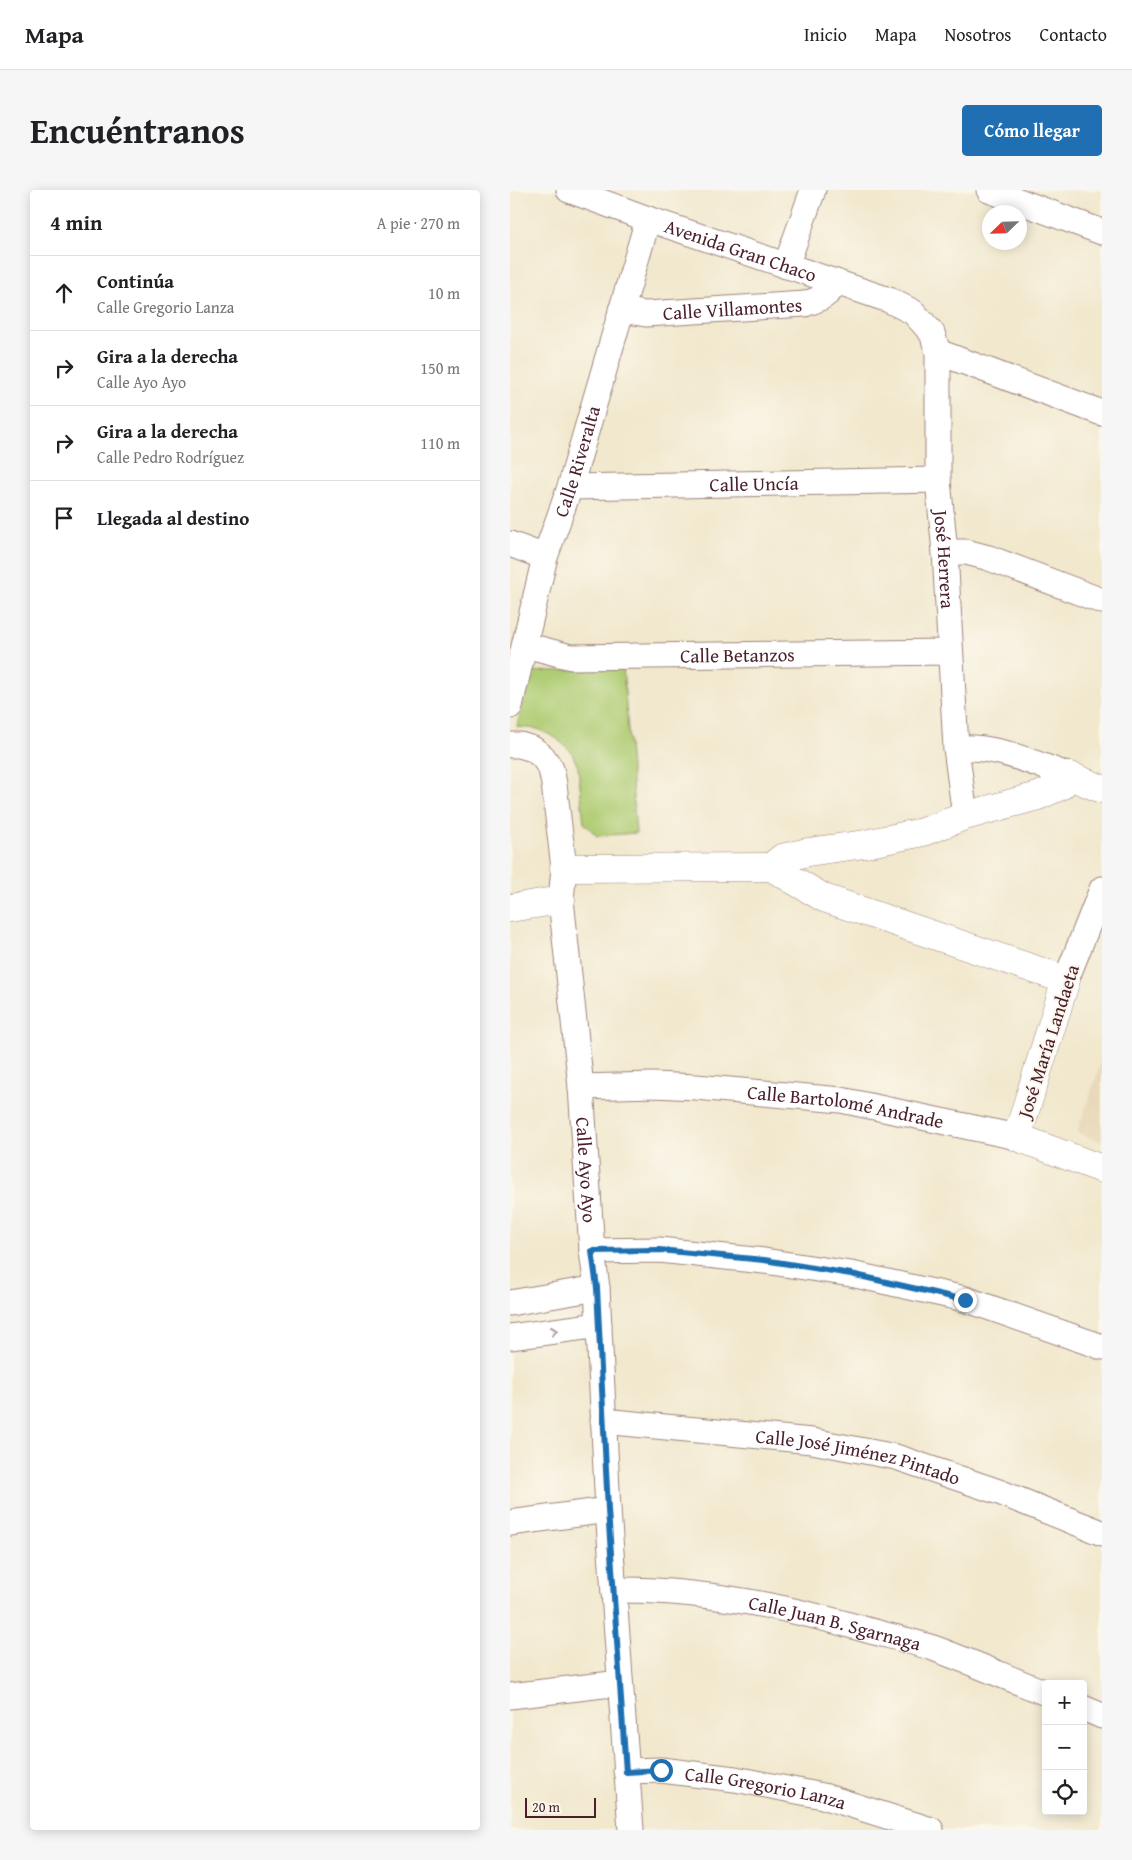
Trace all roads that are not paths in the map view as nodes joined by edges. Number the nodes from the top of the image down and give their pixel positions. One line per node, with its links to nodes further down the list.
1 (569, 190): 4 (street, Avenida Gran Chaco)
2 (814, 190): 6 (street)
3 (989, 190): 5 (street)
4 (648, 219): 6 (street, Avenida Gran Chaco); 8 (street, Calle Riveralta)
5 (1102, 232)
6 (786, 266): 7 (street, Avenida Gran Chaco)
7 (836, 282): 8 (street, Calle Villamontes); 9 (street, Avenida Gran Chaco)
8 (621, 310): 13 (street, Calle Riveralta)
9 (913, 312): 10 (street, José Herrera)
10 (938, 352): 11 (street); 12 (street, José Herrera)
11 (1102, 413)
12 (938, 480): 13 (street, Calle Uncía); 15 (street, José Herrera)
13 (570, 487): 16 (street, Calle Riveralta)
14 (510, 544): 16 (street)
15 (945, 552): 17 (street); 19 (street, José Herrera)
16 (545, 557): 18 (street, Calle Riveralta)
17 (1102, 601)
18 (526, 646): 19 (street, Calle Betanzos); 20 (street, Calle Riveralta)
19 (950, 652): 22 (street, José Herrera)
20 (510, 706)
21 (510, 745): 27 (street, Calle Ayo Ayo)
22 (956, 748): 23 (street); 25 (street, José Herrera)
23 (1070, 776): 24 (street); 25 (street)
24 (1102, 789)
25 (965, 816): 26 (street)
26 (771, 867): 27 (street); 31 (street)
27 (564, 868): 29 (street, Calle Ayo Ayo)
28 (1102, 889): 31 (street, José María Landaeta)
29 (561, 900): 30 (street); 32 (street, Calle Ayo Ayo)
30 (510, 908)
31 (1066, 980): 33 (street, José María Landaeta)
32 (581, 1087): 33 (street, Calle Bartolomé Andrade); 35 (street, Calle Ayo Ayo)
33 (1017, 1137): 34 (street, Calle Bartolomé Andrade)
34 (1102, 1170)
35 (592, 1251): 36 (street, Calle Ayo Ayo); 40 (street)
36 (597, 1288): 37 (street); 38 (street, Calle Ayo Ayo)
37 (510, 1302)
38 (599, 1325): 39 (street, one-way to 38); 41 (street, Calle Ayo Ayo)
39 (510, 1337)
40 (1102, 1347)
41 (603, 1421): 42 (street, Calle Ayo Ayo); 44 (street, Calle José Jiménez Pintado)
42 (608, 1510): 43 (street); 45 (street, Calle Ayo Ayo)
43 (510, 1523)
44 (1102, 1533)
45 (614, 1590): 46 (street, Calle Ayo Ayo); 47 (street, Calle Juan B. Sgarnaga)
46 (620, 1683): 48 (street); 51 (street, Calle Ayo Ayo)
47 (1042, 1691)
48 (510, 1696)
49 (1087, 1710): 50 (street)
50 (1102, 1716)
51 (626, 1772): 52 (street, Calle Ayo Ayo); 53 (street, Calle Gregorio Lanza)
52 (631, 1830)
53 (931, 1830)

